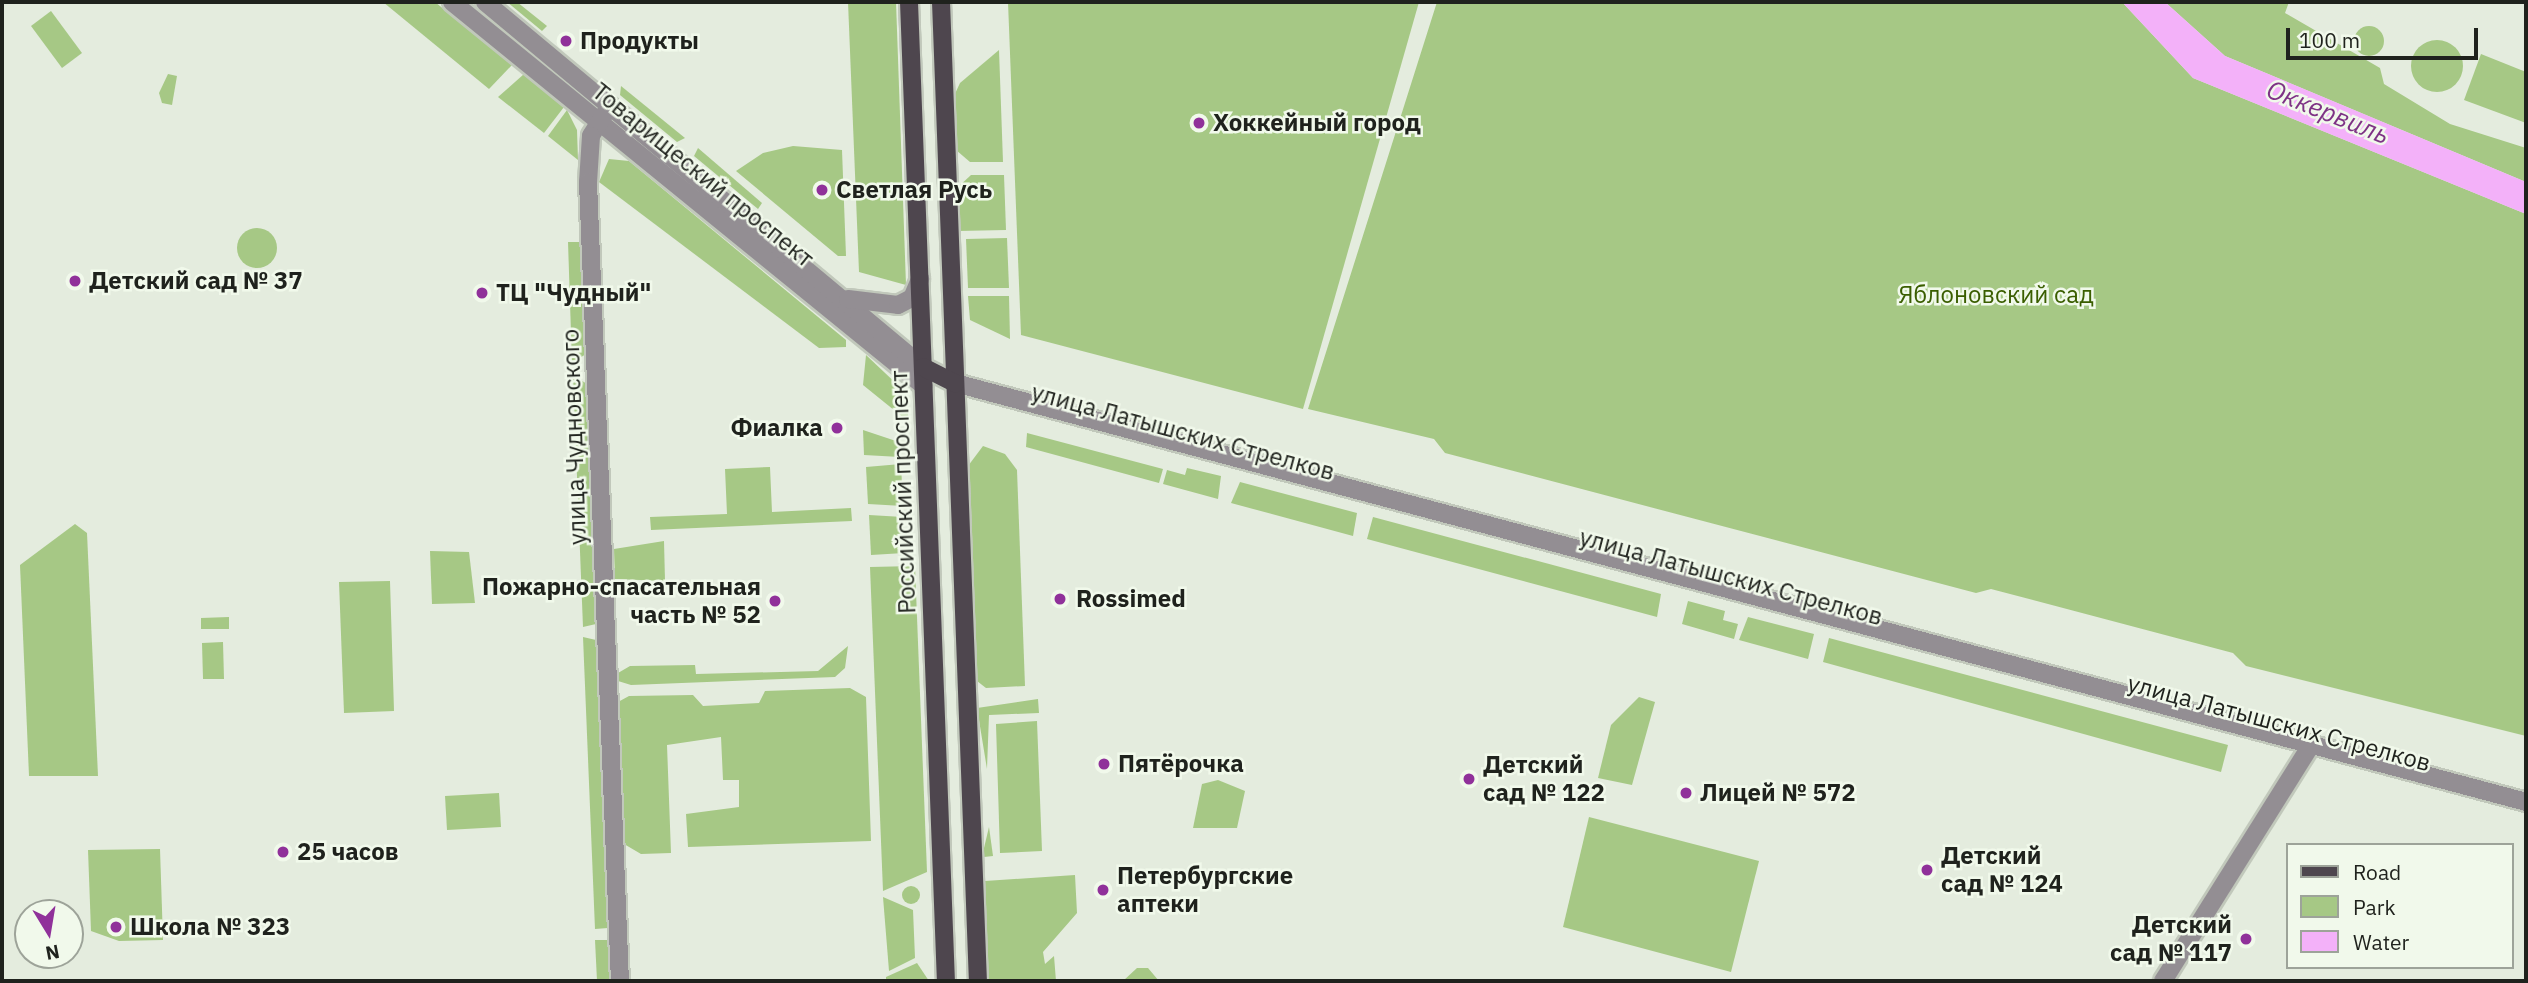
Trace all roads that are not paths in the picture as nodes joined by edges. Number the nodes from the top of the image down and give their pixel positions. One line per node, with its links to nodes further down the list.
1 (452, 2): 6 (street, Товарищеский проспект)
2 (485, 2): 5 (street, Товарищеский проспект)
3 (909, 2): 7 (main road, Российский проспект)
4 (941, 2): 11 (main road)
5 (609, 107): 6 (street, улица Чудновского); 8 (street, Товарищеский проспект)
6 (598, 121): 10 (street, Товарищеский проспект); 15 (street, улица Чудновского)
7 (920, 279): 8 (street); 9 (main road, Российский проспект)
8 (836, 295): 9 (street, Товарищеский проспект)
9 (923, 367): 10 (main road, Российский проспект); 11 (main road, Товарищеский проспект)
10 (923, 386): 11 (main road, улица Латышских Стрелков); 16 (main road, Российский проспект)
11 (955, 389): 12 (street, улица Латышских Стрелков); 17 (main road)
12 (2310, 750): 13 (street, улица Латышских Стрелков); 14 (street, улица Латышских Стрелков); 18 (street)
13 (2526, 802)
14 (2526, 814)
15 (620, 981)
16 (946, 981)
17 (978, 981)
18 (2163, 981)

